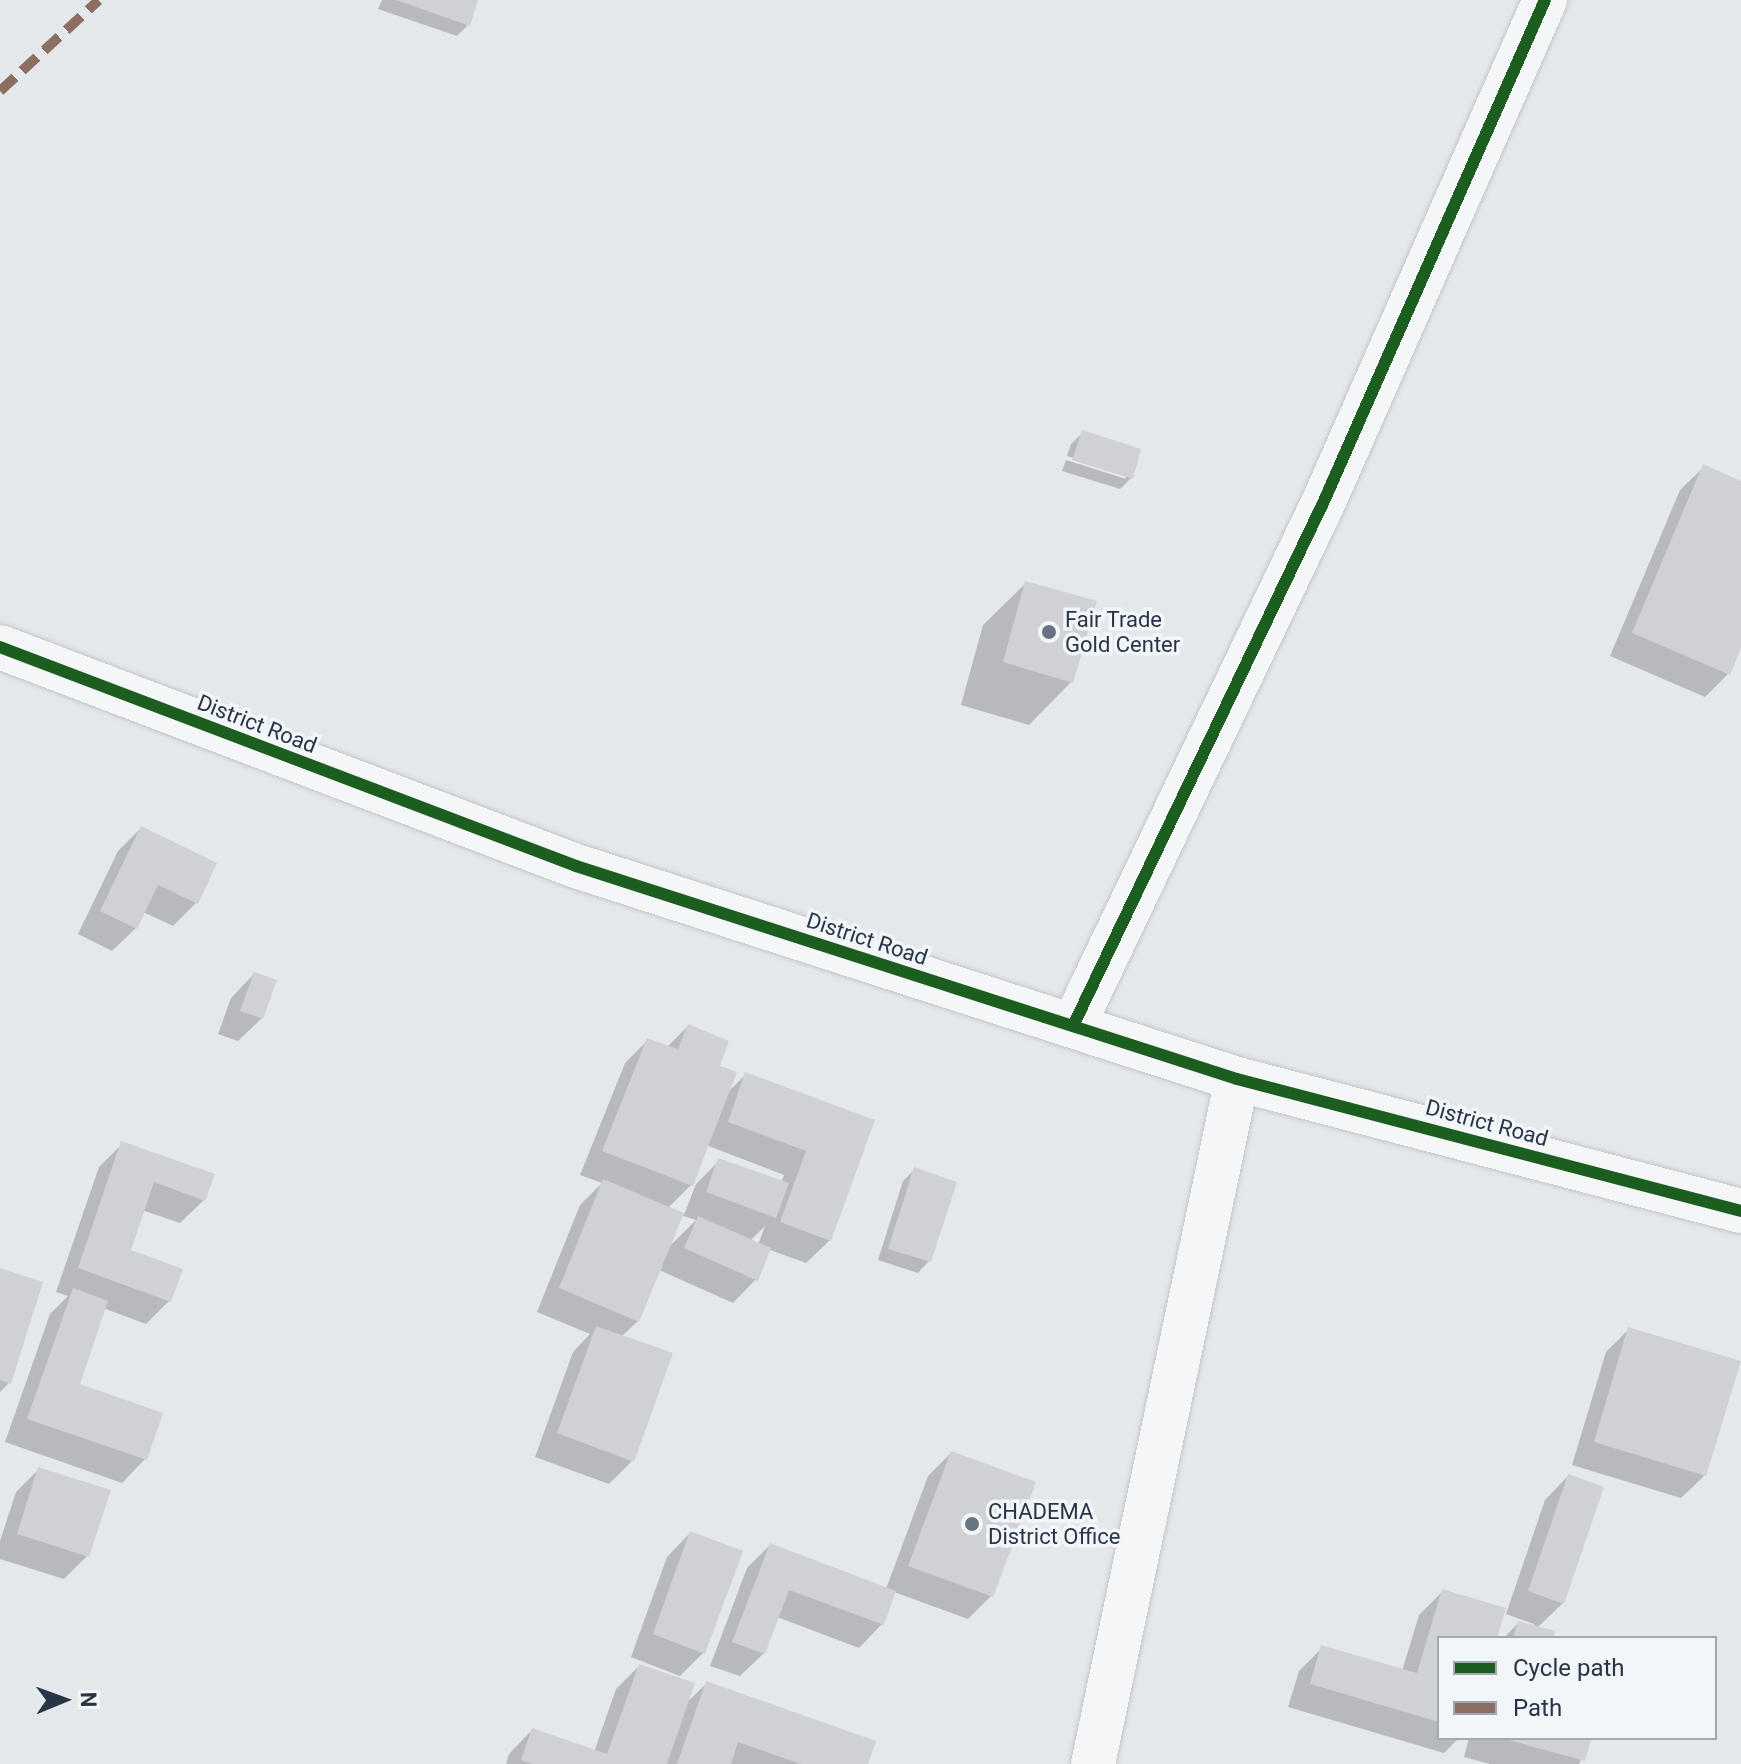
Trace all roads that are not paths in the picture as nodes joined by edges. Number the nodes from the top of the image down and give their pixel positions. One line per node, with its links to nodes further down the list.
1 (1545, 0): 3 (street)
2 (0, 647): 3 (street, District Road)
3 (1073, 1026): 4 (street, District Road)
4 (1237, 1079): 5 (street, District Road); 6 (street)
5 (1741, 1211)
6 (1093, 1764)

